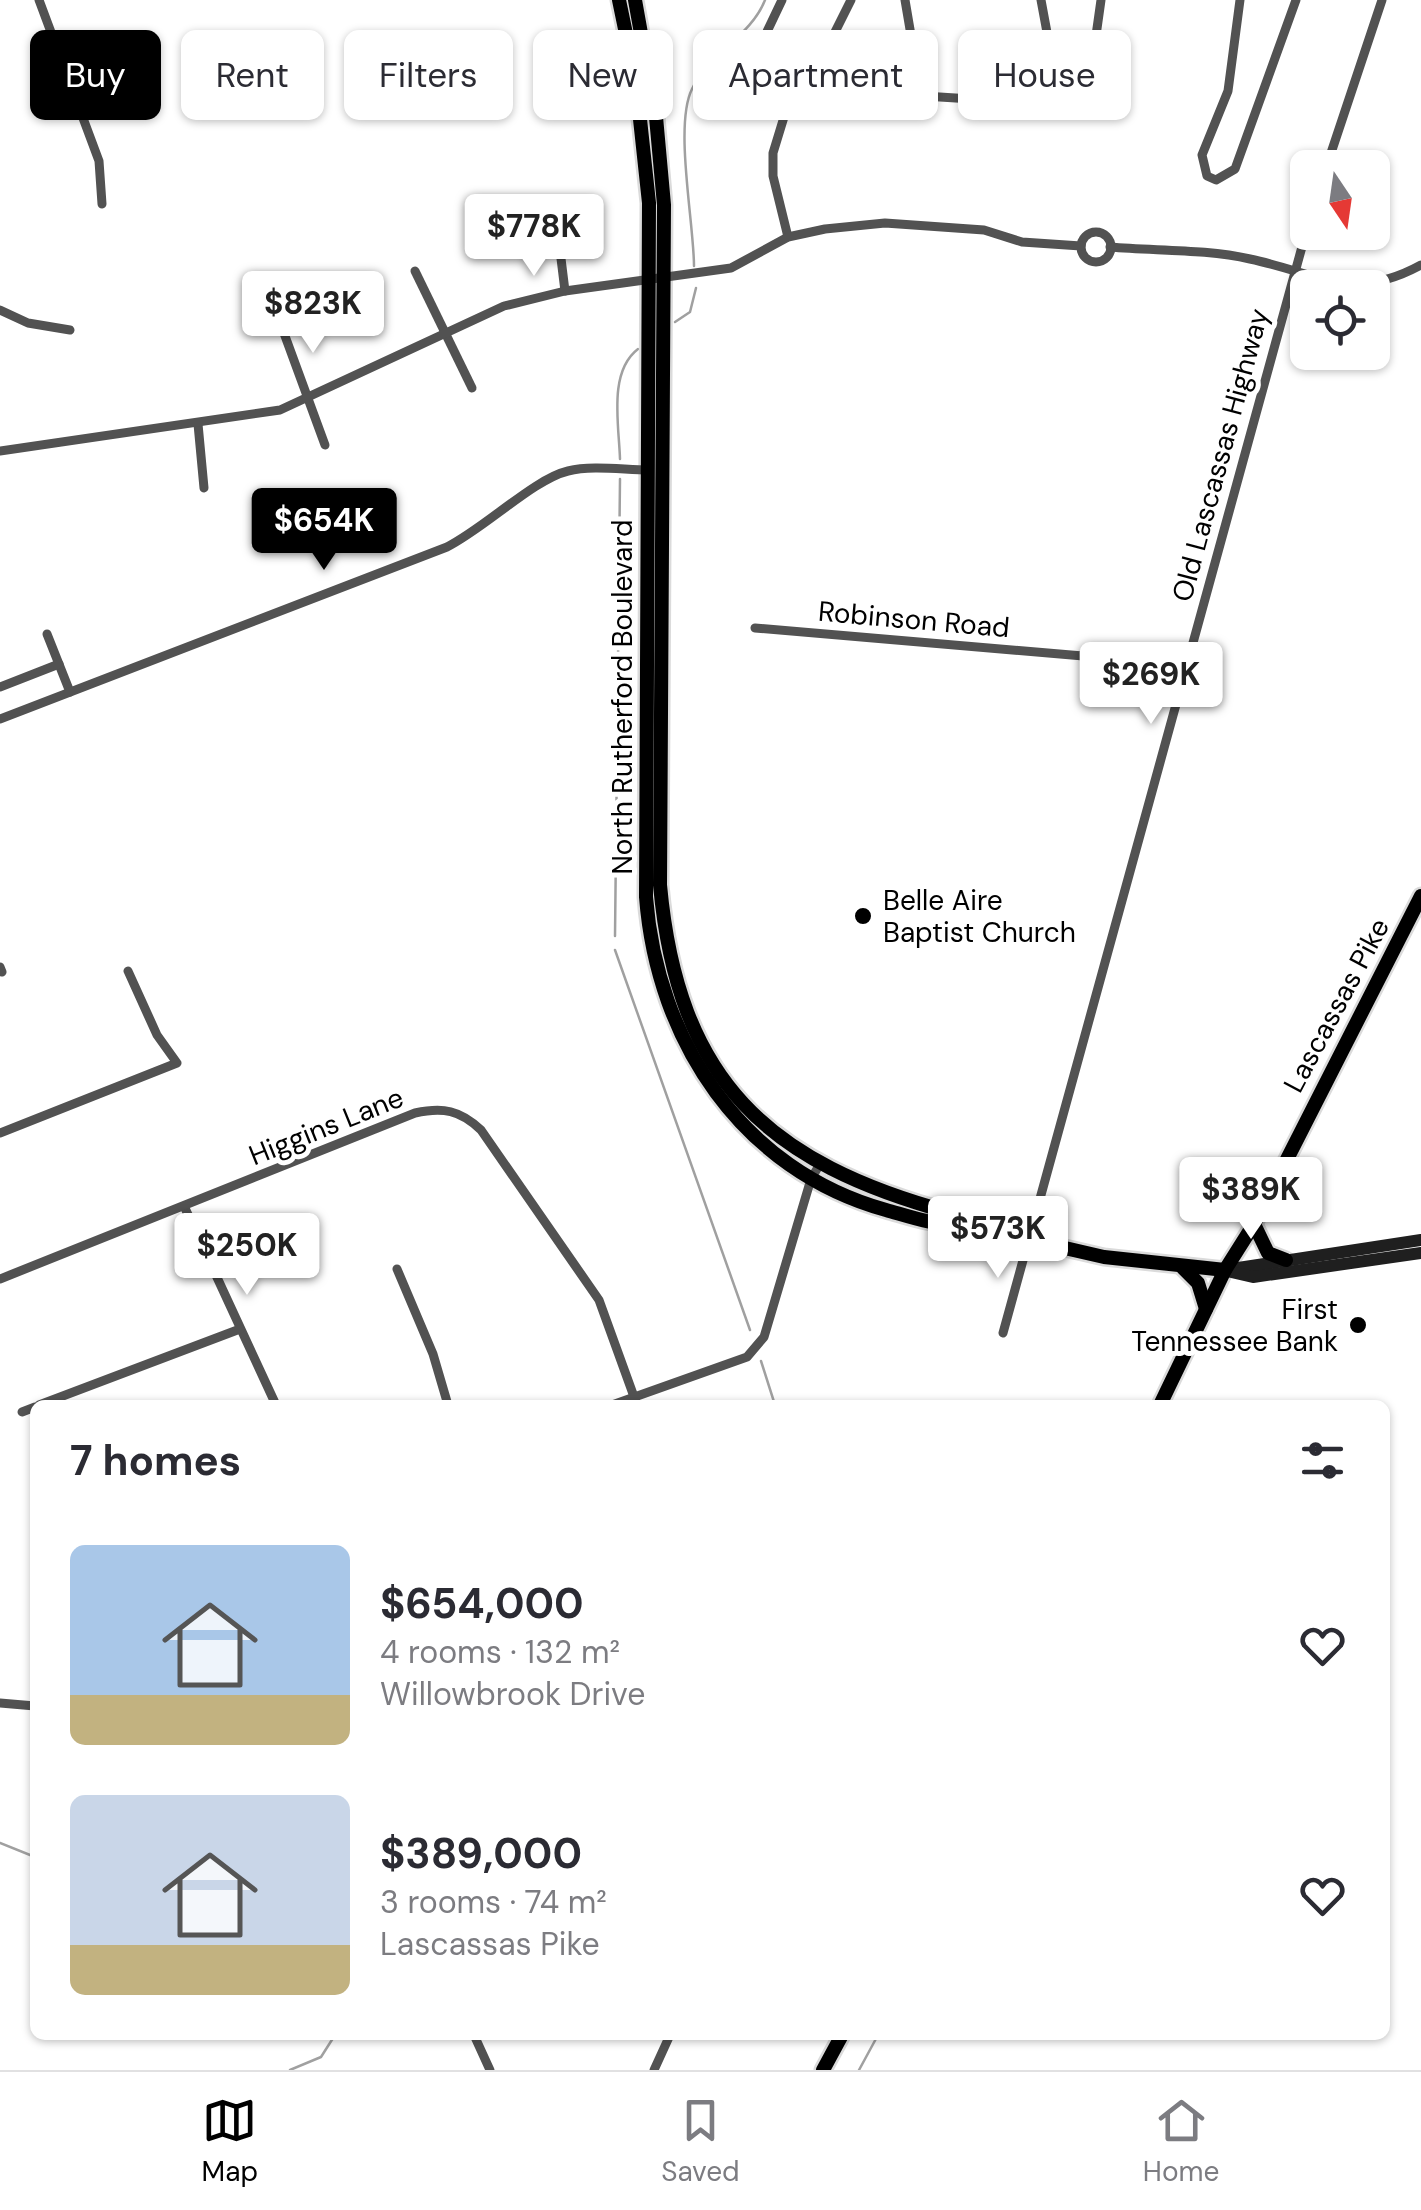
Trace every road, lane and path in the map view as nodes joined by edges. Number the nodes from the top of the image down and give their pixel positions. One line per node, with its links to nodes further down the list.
1 (39, 0): 22 (street)
2 (619, 0): 12 (main road, North Rutherford Boulevard)
3 (636, 0): 13 (main road, North Rutherford Boulevard)
4 (782, 0): 14 (street)
5 (851, 0): 15 (street)
6 (904, 0): 16 (street)
7 (1041, 0): 17 (street)
8 (1100, 0): 18 (street)
9 (1240, 0): 10 (street)
10 (1296, 0)
11 (1382, 0): 21 (street)
12 (632, 30)
13 (636, 30)
14 (768, 30)
15 (836, 30)
16 (909, 30)
17 (1047, 30)
18 (1096, 30)
19 (642, 120): 30 (main road, North Rutherford Boulevard)
20 (783, 120): 24 (street)
21 (1332, 150)
22 (102, 204)
23 (557, 226): 33 (street)
24 (788, 237): 25 (street); 30 (street)
25 (1081, 246): 26 (street); 26 (street)
26 (1110, 247): 29 (street)
27 (1421, 265): 31 (street)
28 (415, 271): 37 (street)
29 (1290, 273)
30 (658, 280): 33 (street); 43 (main road, North Rutherford Boulevard); 55 (main road, North Rutherford Boulevard)
31 (1390, 280)
32 (1290, 282): 48 (street, Old Lascassas Highway)
33 (565, 291): 37 (street)
34 (0, 310): 36 (street)
35 (282, 326): 39 (street)
36 (70, 330)
37 (444, 332): 38 (street); 39 (street)
38 (472, 388)
39 (308, 399): 40 (street); 41 (street)
40 (198, 424): 42 (street); 44 (street)
41 (325, 445)
42 (0, 451)
43 (648, 470): 50 (street); 56 (main road, North Rutherford Boulevard)
44 (204, 488)
45 (755, 628): 48 (street, Robinson Road)
46 (47, 634): 47 (street)
47 (59, 664): 49 (street); 50 (street)
48 (1188, 665): 60 (street, Old Lascassas Highway)
49 (0, 687)
50 (70, 692): 51 (street)
51 (0, 719)
52 (1421, 896): 59 (main road, Lascassas Pike)
53 (128, 970): 54 (street)
54 (0, 1133)
55 (820, 1164): 56 (street); 58 (main road, North Rutherford Boulevard)
56 (811, 1179): 58 (main road, North Rutherford Boulevard); 75 (street)
57 (184, 1206): 67 (street, Higgins Lane); 69 (street); 74 (street, Higgins Lane)
58 (961, 1224): 60 (main road, North Rutherford Boulevard)
59 (1254, 1224): 63 (main road); 66 (main road, Lascassas Pike)
60 (1031, 1240): 64 (main road, North Rutherford Boulevard); 70 (street, Old Lascassas Highway)
61 (1421, 1240): 63 (main road)
62 (1421, 1253): 66 (main road)
63 (1286, 1260): 66 (main road)
64 (1183, 1268): 66 (main road, North Rutherford Boulevard); 68 (main road)
65 (398, 1269): 73 (street)
66 (1224, 1270): 68 (main road, Lascassas Pike)
67 (0, 1278)
68 (1206, 1308): 76 (main road, Lascassas Pike)
69 (240, 1328): 71 (street); 72 (street)
70 (1003, 1334)
71 (53, 1400)
72 (274, 1400)
73 (447, 1400)
74 (636, 1400)
75 (639, 1400)
76 (1162, 1400)
77 (30, 1409): 78 (street)
78 (22, 1412)
79 (0, 1702): 80 (street)
80 (30, 1705)
81 (476, 2040): 84 (street)
82 (668, 2040): 85 (street)
83 (839, 2040): 86 (main road)
84 (490, 2070)
85 (654, 2070)
86 (823, 2070)

